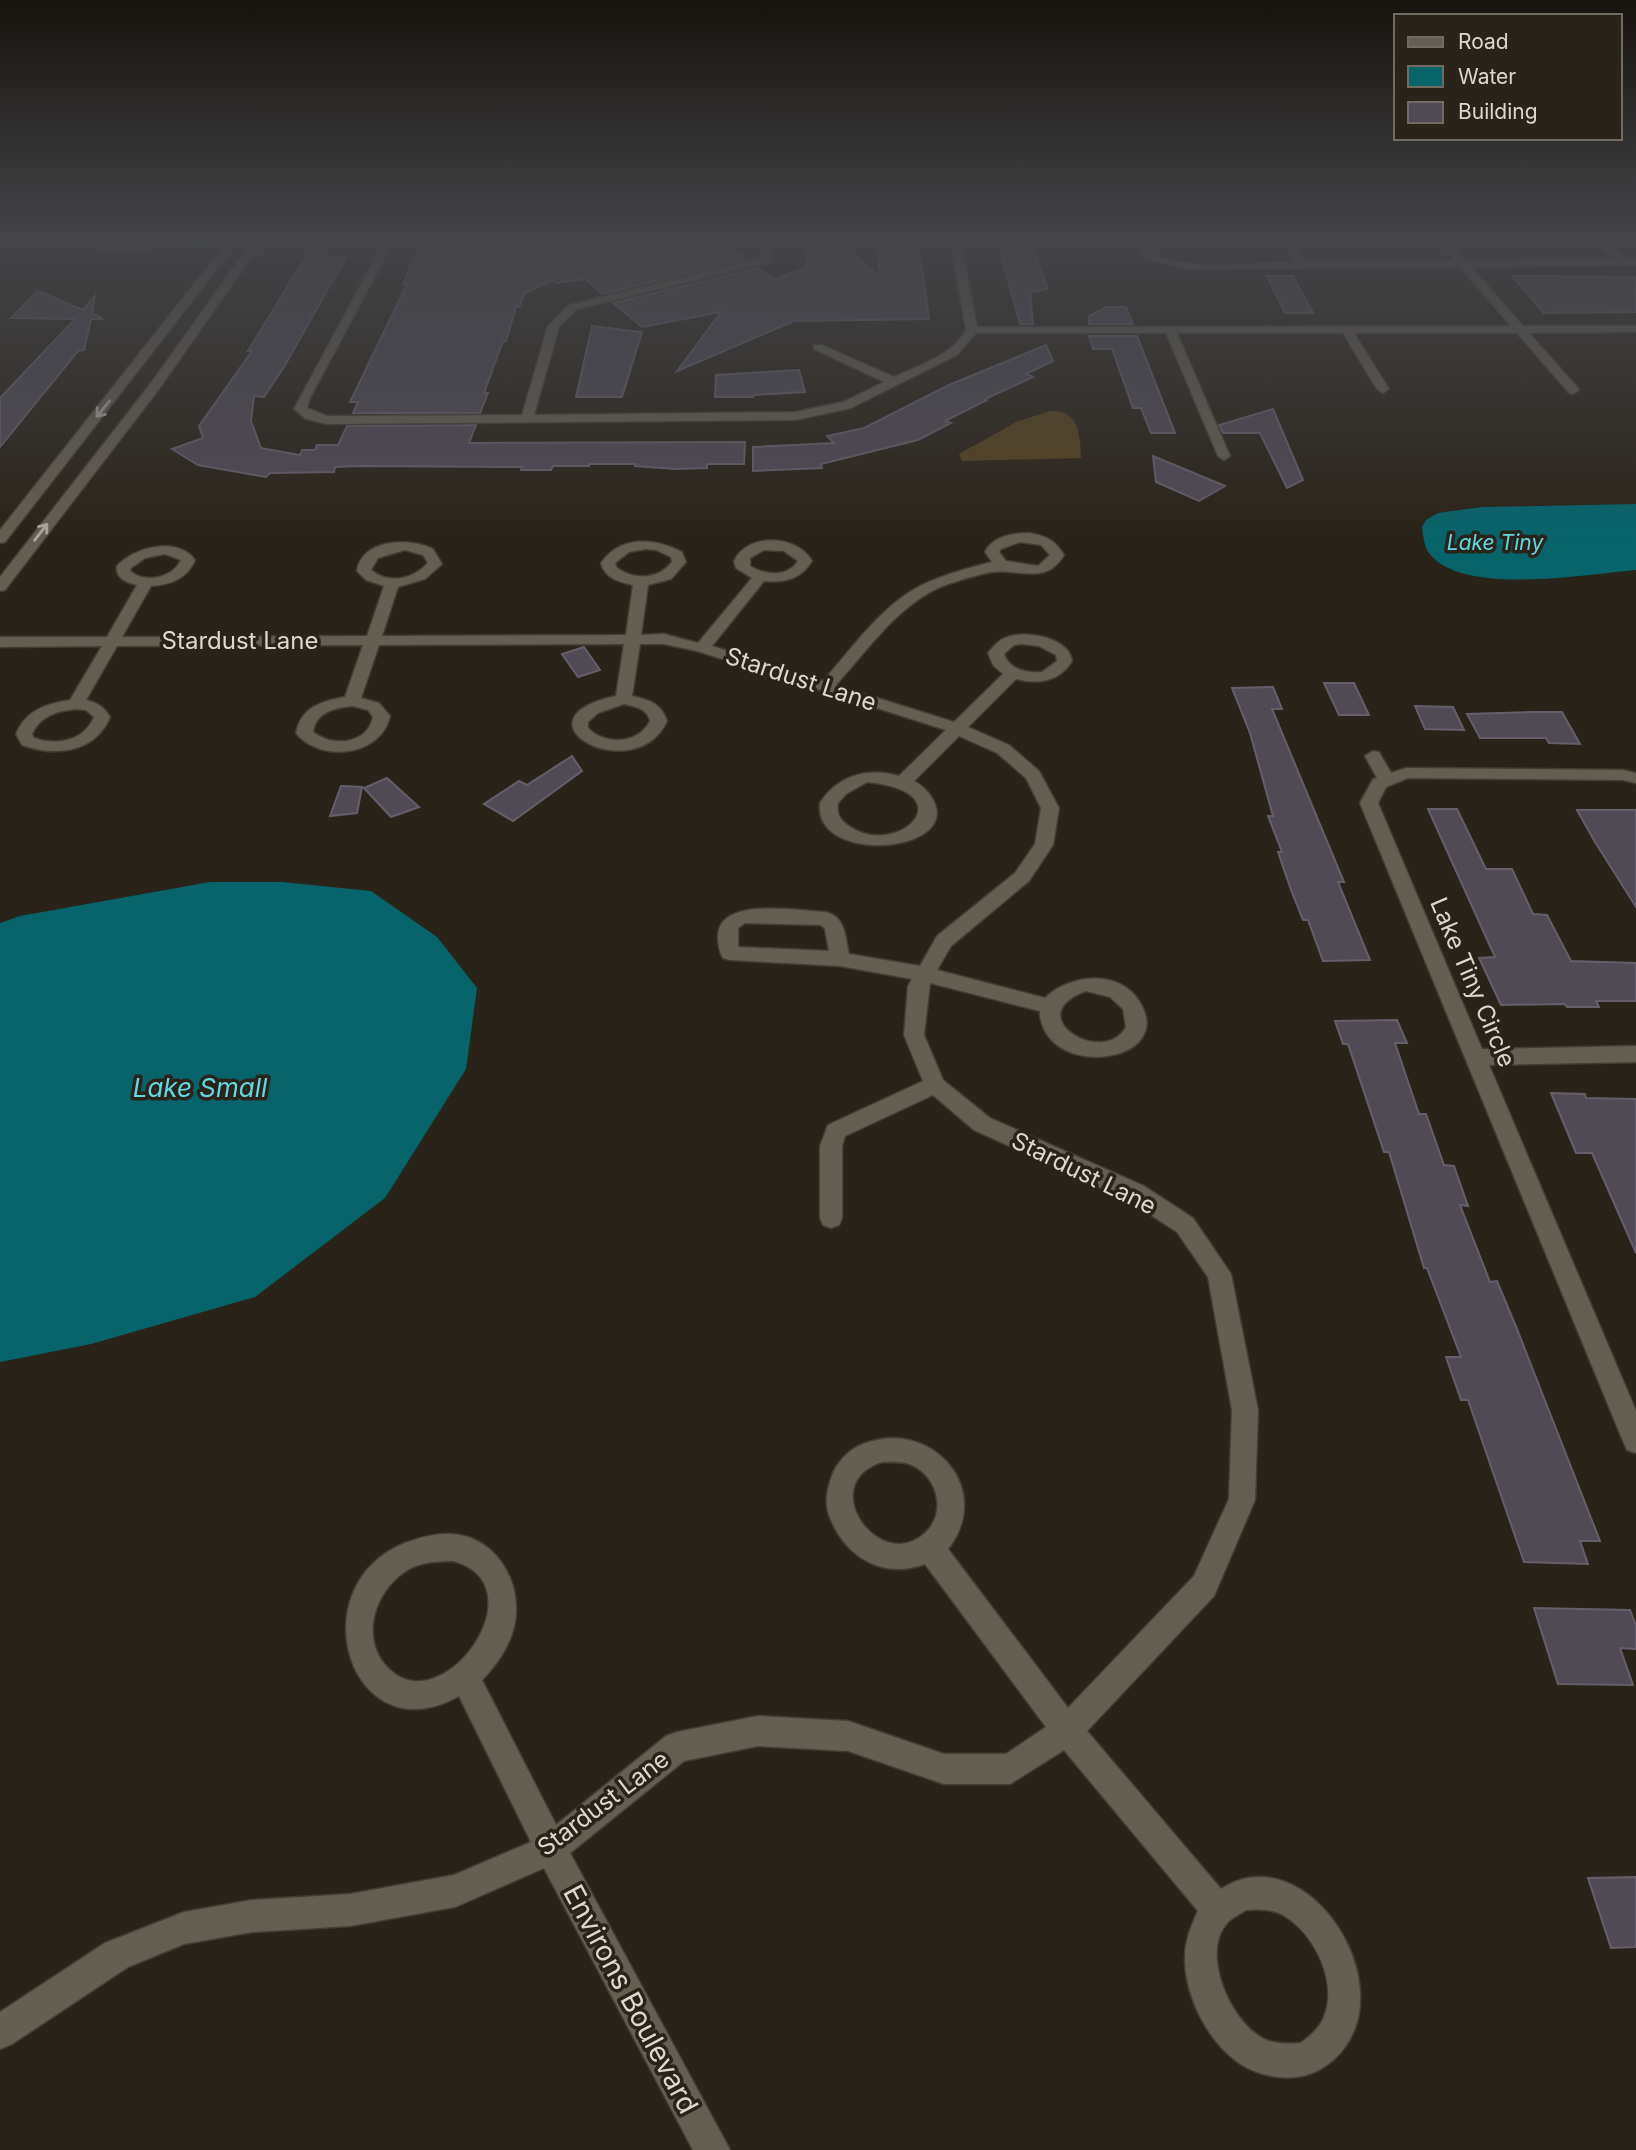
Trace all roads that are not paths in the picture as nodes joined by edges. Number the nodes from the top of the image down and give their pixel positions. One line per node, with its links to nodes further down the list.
1 (156, 339): 15 (street, one-way to 15)
2 (188, 339): 21 (street, one-way to 2)
3 (337, 339): 13 (street)
4 (550, 339): 13 (street)
5 (968, 339): 10 (street)
6 (1174, 339): 14 (street)
7 (1352, 339): 11 (street)
8 (1528, 339): 12 (street)
9 (818, 347): 10 (street)
10 (894, 382): 13 (street)
11 (1383, 389)
12 (1573, 390)
13 (527, 419)
14 (1224, 456)
15 (0, 539)
16 (1001, 564): 28 (street)
17 (760, 577): 26 (street)
18 (641, 581): 22 (street)
19 (146, 582): 24 (street)
20 (392, 583): 23 (street)
21 (0, 587)
22 (634, 638): 23 (street, Stardust Lane); 26 (street, Stardust Lane); 29 (street)
23 (371, 639): 24 (street, Stardust Lane); 30 (street)
24 (114, 641): 25 (street, Stardust Lane); 31 (street)
25 (0, 642)
26 (702, 648): 28 (street, Stardust Lane)
27 (1013, 673): 32 (street)
28 (826, 687): 32 (street, Stardust Lane)
29 (624, 699)
30 (352, 701)
31 (76, 704)
32 (956, 728): 36 (street); 38 (street, Stardust Lane)
33 (1373, 757): 35 (street)
34 (1636, 778): 35 (street)
35 (1387, 780): 41 (street, Lake Tiny Circle)
36 (904, 781): 36 (street)
37 (840, 959): 37 (street); 38 (street)
38 (923, 974): 39 (street); 42 (street, Stardust Lane)
39 (1049, 1006)
40 (1636, 1054): 41 (street)
41 (1476, 1057): 44 (street, Lake Tiny Circle)
42 (935, 1085): 43 (street); 47 (street, Stardust Lane)
43 (831, 1218)
44 (1636, 1441)
45 (930, 1548): 45 (street); 47 (street)
46 (465, 1678): 46 (street); 48 (street, Environs Boulevard)
47 (1067, 1731): 48 (street, Stardust Lane); 49 (street)
48 (551, 1849): 50 (street, Stardust Lane); 51 (street, Environs Boulevard)
49 (1218, 1910): 49 (street)
50 (0, 2032)
51 (712, 2150)

